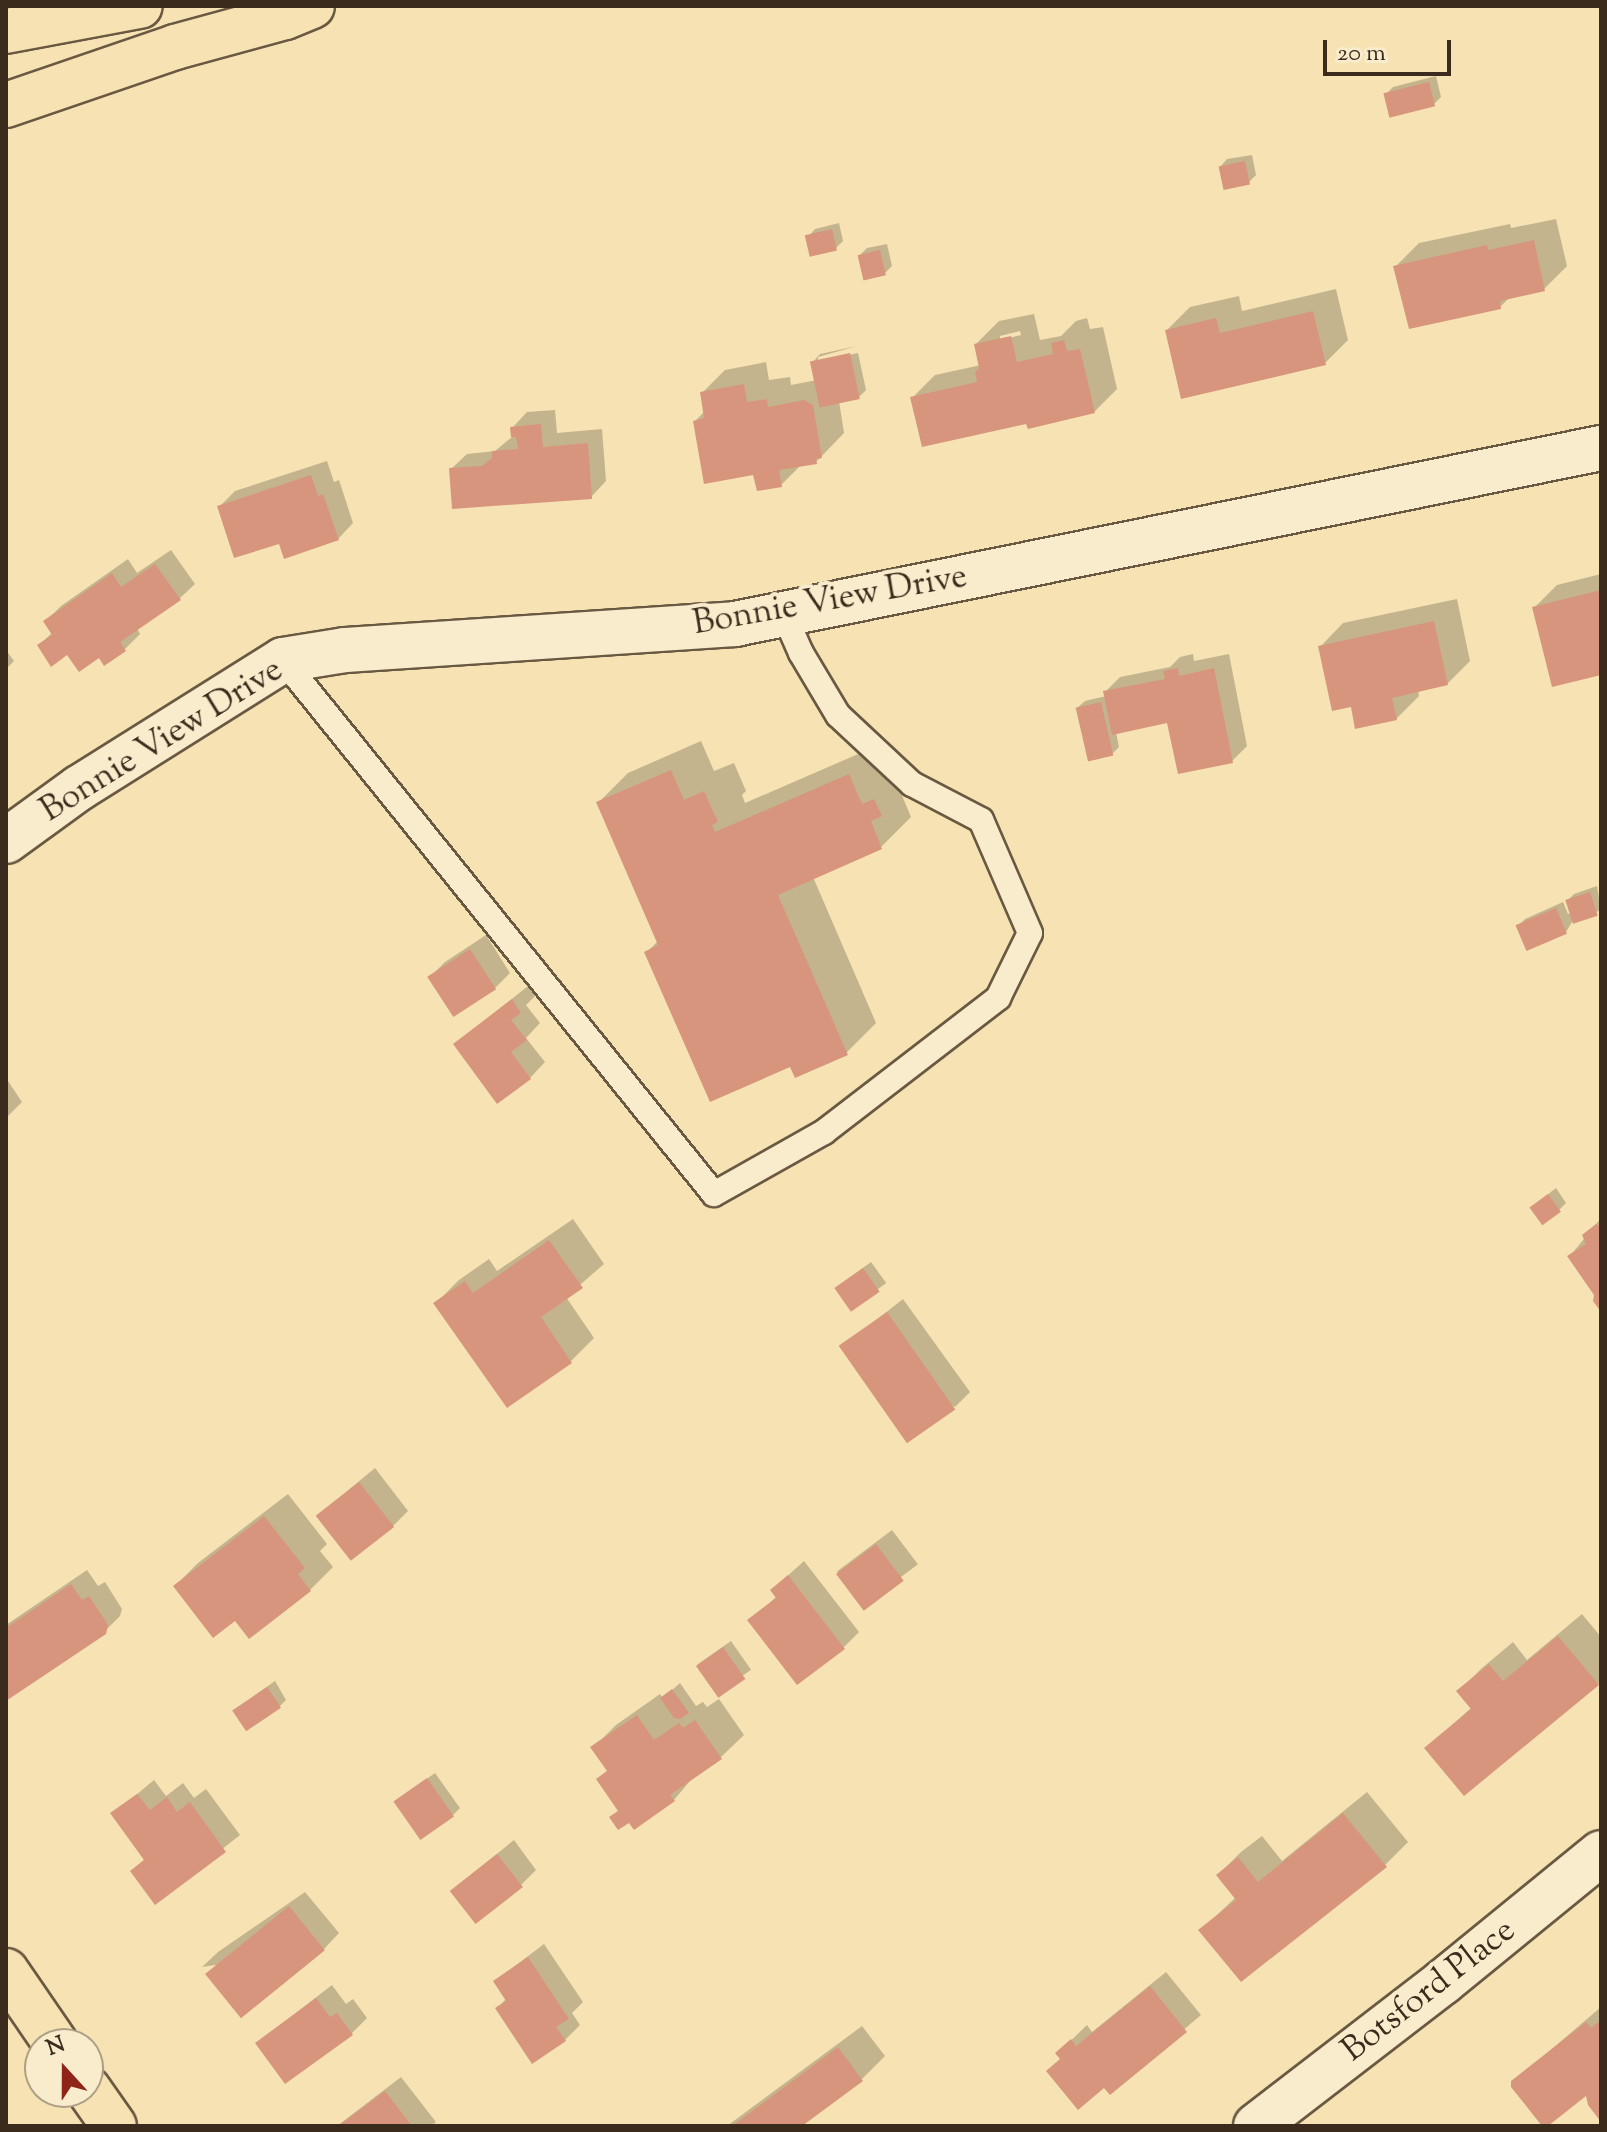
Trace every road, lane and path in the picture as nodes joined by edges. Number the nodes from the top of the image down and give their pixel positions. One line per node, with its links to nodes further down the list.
1 (140, 6): 3 (main road)
2 (312, 6): 4 (main road)
3 (6, 31)
4 (6, 105)
5 (1601, 448): 6 (street, Bonnie View Drive)
6 (784, 614): 7 (street, Bonnie View Drive); 7 (lane)
7 (283, 660): 8 (street, Bonnie View Drive)
8 (6, 841)
9 (1601, 1853): 14 (street, Botsford Place)
10 (6, 1971): 11 (main road)
11 (45, 2028)
12 (101, 2108): 13 (main road)
13 (114, 2126)
14 (1256, 2126)

